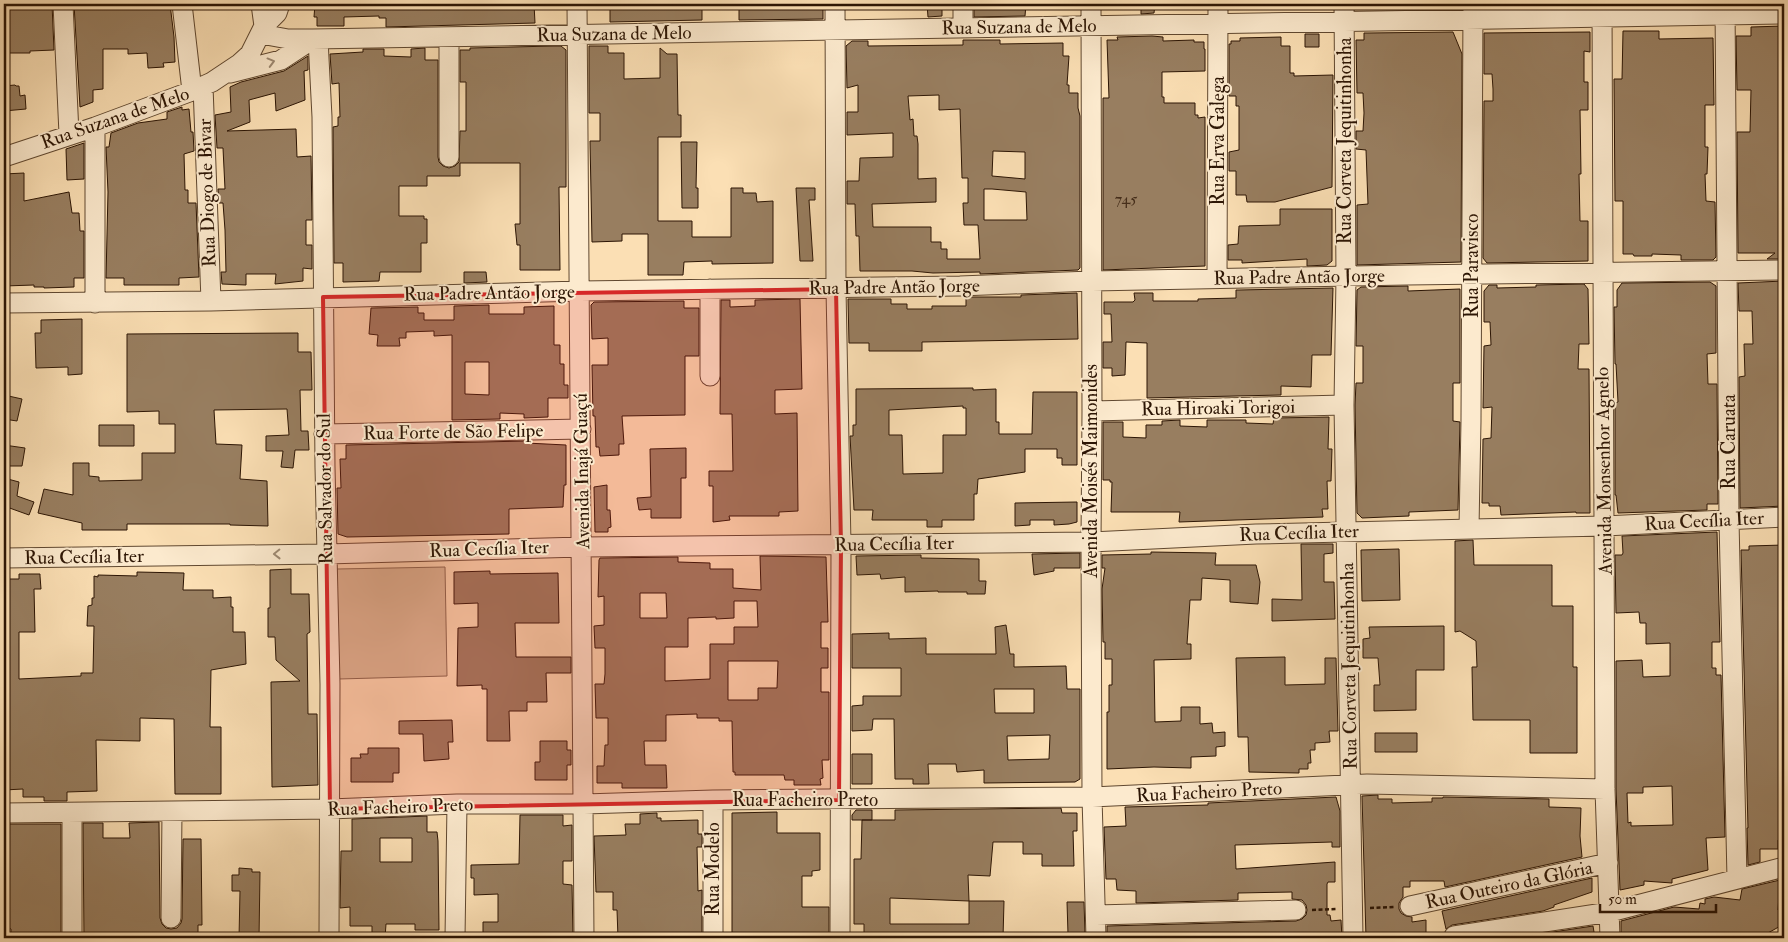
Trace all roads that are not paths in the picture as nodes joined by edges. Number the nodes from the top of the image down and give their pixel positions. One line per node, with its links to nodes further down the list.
1 (63, 4): 26 (street)
2 (182, 4): 24 (street, Rua Diogo de Bivar)
3 (261, 4): 18 (street)
4 (280, 4): 18 (street)
5 (578, 4): 20 (street, Avenida Inajá Guaçú)
6 (835, 4): 19 (street)
7 (963, 4): 17 (street)
8 (1091, 4): 16 (street, Avenida Moisés Maimonides)
9 (1218, 4): 15 (street, Rua Erva Galega)
10 (1725, 9): 11 (street, Rua Suzana de Melo); 14 (street, Rua Suzana de Melo); 29 (street, Rua Caruata)
11 (1602, 10): 12 (street, Rua Suzana de Melo); 31 (street, Avenida Monsenhor Agnelo)
12 (1473, 12): 13 (street, Rua Suzana de Melo); 32 (street, Rua Paravisco)
13 (1344, 13): 15 (street, Rua Suzana de Melo); 33 (street, Rua Corveta Jequitinhonha)
14 (1784, 14)
15 (1218, 24): 16 (street, Rua Suzana de Melo); 34 (street, Rua Erva Galega)
16 (1091, 26): 17 (street, Rua Suzana de Melo); 35 (street, Avenida Moisés Maimonides)
17 (963, 28): 19 (street, Rua Suzana de Melo)
18 (263, 30): 22 (street, Rua Suzana de Melo); 23 (street, Rua Suzana de Melo)
19 (835, 30): 20 (street, Rua Suzana de Melo); 36 (street)
20 (578, 35): 21 (street, Rua Suzana de Melo); 38 (street, Avenida Inajá Guaçú)
21 (448, 37): 22 (street, Rua Suzana de Melo); 28 (street)
22 (316, 39): 23 (street, Rua Suzana de Melo, one-way to 22); 39 (street, Rua Salvador do Sul)
23 (224, 75): 24 (street, Rua Suzana de Melo)
24 (198, 88): 25 (street, Rua Suzana de Melo); 40 (street, Rua Diogo de Bivar)
25 (95, 127): 26 (street, Rua Suzana de Melo); 42 (street)
26 (70, 134): 27 (street, Rua Suzana de Melo)
27 (4, 157)
28 (449, 157)
29 (1727, 270): 30 (street, Rua Padre Antão Jorge); 31 (street, Rua Padre Antão Jorge); 49 (street, Rua Caruata)
30 (1784, 270)
31 (1602, 272): 32 (street, Rua Padre Antão Jorge); 50 (street, Avenida Monsenhor Agnelo)
32 (1472, 274): 33 (street, Rua Padre Antão Jorge); 51 (street, Rua Paravisco)
33 (1346, 277): 34 (street, Rua Padre Antão Jorge); 44 (street, Rua Corveta Jequitinhonha)
34 (1217, 279): 35 (street, Rua Padre Antão Jorge)
35 (1092, 281): 36 (street, Rua Padre Antão Jorge); 45 (street, Avenida Moisés Maimonides)
36 (836, 289): 37 (street, Rua Padre Antão Jorge); 54 (street)
37 (710, 290): 38 (street, Rua Padre Antão Jorge); 43 (street)
38 (580, 291): 39 (street, Rua Padre Antão Jorge); 46 (street, Avenida Inajá Guaçú)
39 (323, 297): 40 (street, Rua Padre Antão Jorge); 47 (street, Rua Salvador do Sul)
40 (211, 301): 42 (street, Rua Padre Antão Jorge)
41 (4, 303): 42 (street, Rua Padre Antão Jorge)
42 (94, 303)
43 (710, 376)
44 (1344, 405): 45 (street, Rua Hiroaki Torigoi); 52 (street, Rua Corveta Jequitinhonha)
45 (1092, 410): 53 (street, Avenida Moisés Maimonides)
46 (581, 429): 47 (street, Rua Forte de São Felipe); 55 (street, Avenida Inajá Guaçú)
47 (324, 434): 56 (street, Rua Salvador do Sul)
48 (1784, 517): 49 (street, Rua Cecília Iter)
49 (1729, 520): 50 (street, Rua Cecília Iter); 71 (street, Rua Caruata)
50 (1605, 526): 51 (street, Rua Cecília Iter); 59 (street, Avenida Monsenhor Agnelo)
51 (1469, 528): 52 (street, Rua Cecília Iter)
52 (1346, 531): 53 (street, Rua Cecília Iter); 58 (street, Rua Corveta Jequitinhonha)
53 (1090, 542): 54 (street, Rua Cecília Iter); 60 (street, Avenida Moisés Maimonides)
54 (841, 545): 55 (street, Rua Cecília Iter); 62 (street)
55 (582, 547): 56 (street, Rua Cecília Iter); 64 (street, Avenida Inajá Guaçú)
56 (326, 554): 57 (street, Rua Cecília Iter, one-way to 57); 65 (street, Rua Salvador do Sul)
57 (4, 558)
58 (1351, 785): 59 (street, Rua Facheiro Preto); 60 (street, Rua Facheiro Preto); 85 (street, Rua Corveta Jequitinhonha)
59 (1605, 789): 69 (street, Avenida Monsenhor Agnelo)
60 (1092, 797): 62 (street, Rua Facheiro Preto); 75 (street, Avenida Moisés Maimonides)
61 (713, 800): 62 (street, Rua Facheiro Preto); 64 (street, Rua Facheiro Preto); 82 (street, Rua Modelo)
62 (839, 800): 83 (street)
63 (457, 804): 64 (street, Rua Facheiro Preto); 65 (street, Rua Facheiro Preto); 80 (street)
64 (584, 804): 81 (street, Avenida Inajá Guaçú)
65 (330, 809): 66 (street, Rua Facheiro Preto); 79 (street, Rua Salvador do Sul)
66 (172, 811): 67 (street, Rua Facheiro Preto); 76 (street)
67 (72, 812): 68 (street, Rua Facheiro Preto); 78 (street)
68 (4, 813)
69 (1608, 863): 72 (street, Rua Outeiro da Glória); 74 (street, Avenida Monsenhor Agnelo)
70 (1784, 867): 71 (street)
71 (1737, 879): 74 (street)
72 (1410, 906)
73 (1296, 910): 75 (street)
74 (1610, 912): 77 (street); 86 (street, Avenida Monsenhor Agnelo)
75 (1096, 915): 84 (street, Avenida Moisés Maimonides)
76 (171, 918)
77 (1454, 936)
78 (72, 938)
79 (329, 938)
80 (455, 938)
81 (584, 938)
82 (712, 938)
83 (840, 938)
84 (1096, 938)
85 (1352, 938)
86 (1610, 938)

